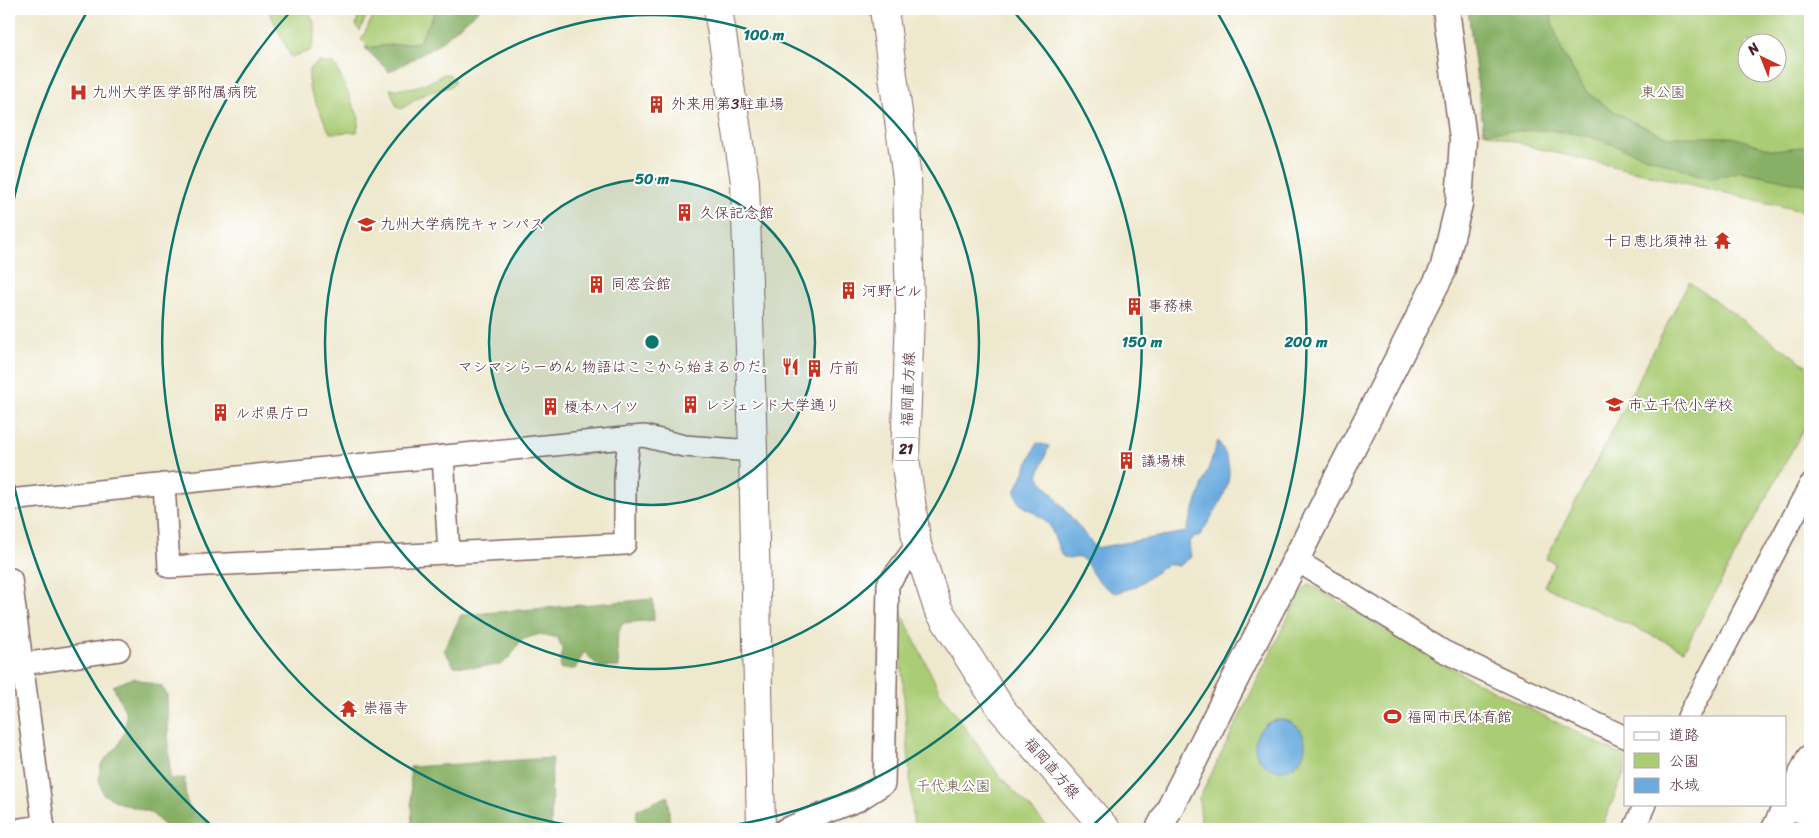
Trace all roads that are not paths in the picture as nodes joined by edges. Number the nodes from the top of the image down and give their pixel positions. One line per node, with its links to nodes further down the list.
1 (718, 9): 5 (main road)
2 (884, 9): 10 (main road, 福岡直方線 / 21)
3 (1446, 9): 12 (street)
4 (629, 438): 5 (street); 6 (street); 11 (street)
5 (753, 451): 23 (main road)
6 (443, 456): 7 (street); 11 (street)
7 (164, 484): 9 (street); 11 (street)
8 (1810, 485): 16 (street)
9 (9, 500)
10 (917, 545): 24 (street); 25 (main road, 福岡直方線 / 21)
11 (449, 553)
12 (1296, 560): 17 (street); 26 (street)
13 (10, 578): 15 (street)
14 (120, 650): 15 (street)
15 (15, 665): 21 (street)
16 (1689, 716)
17 (1624, 737)
18 (1810, 758): 20 (street)
19 (1644, 806): 27 (street)
20 (1793, 808): 28 (street)
21 (44, 828): 22 (street)
22 (21, 829)
23 (761, 829)
24 (785, 829)
25 (1106, 829)
26 (1159, 829)
27 (1634, 829)
28 (1776, 829)

